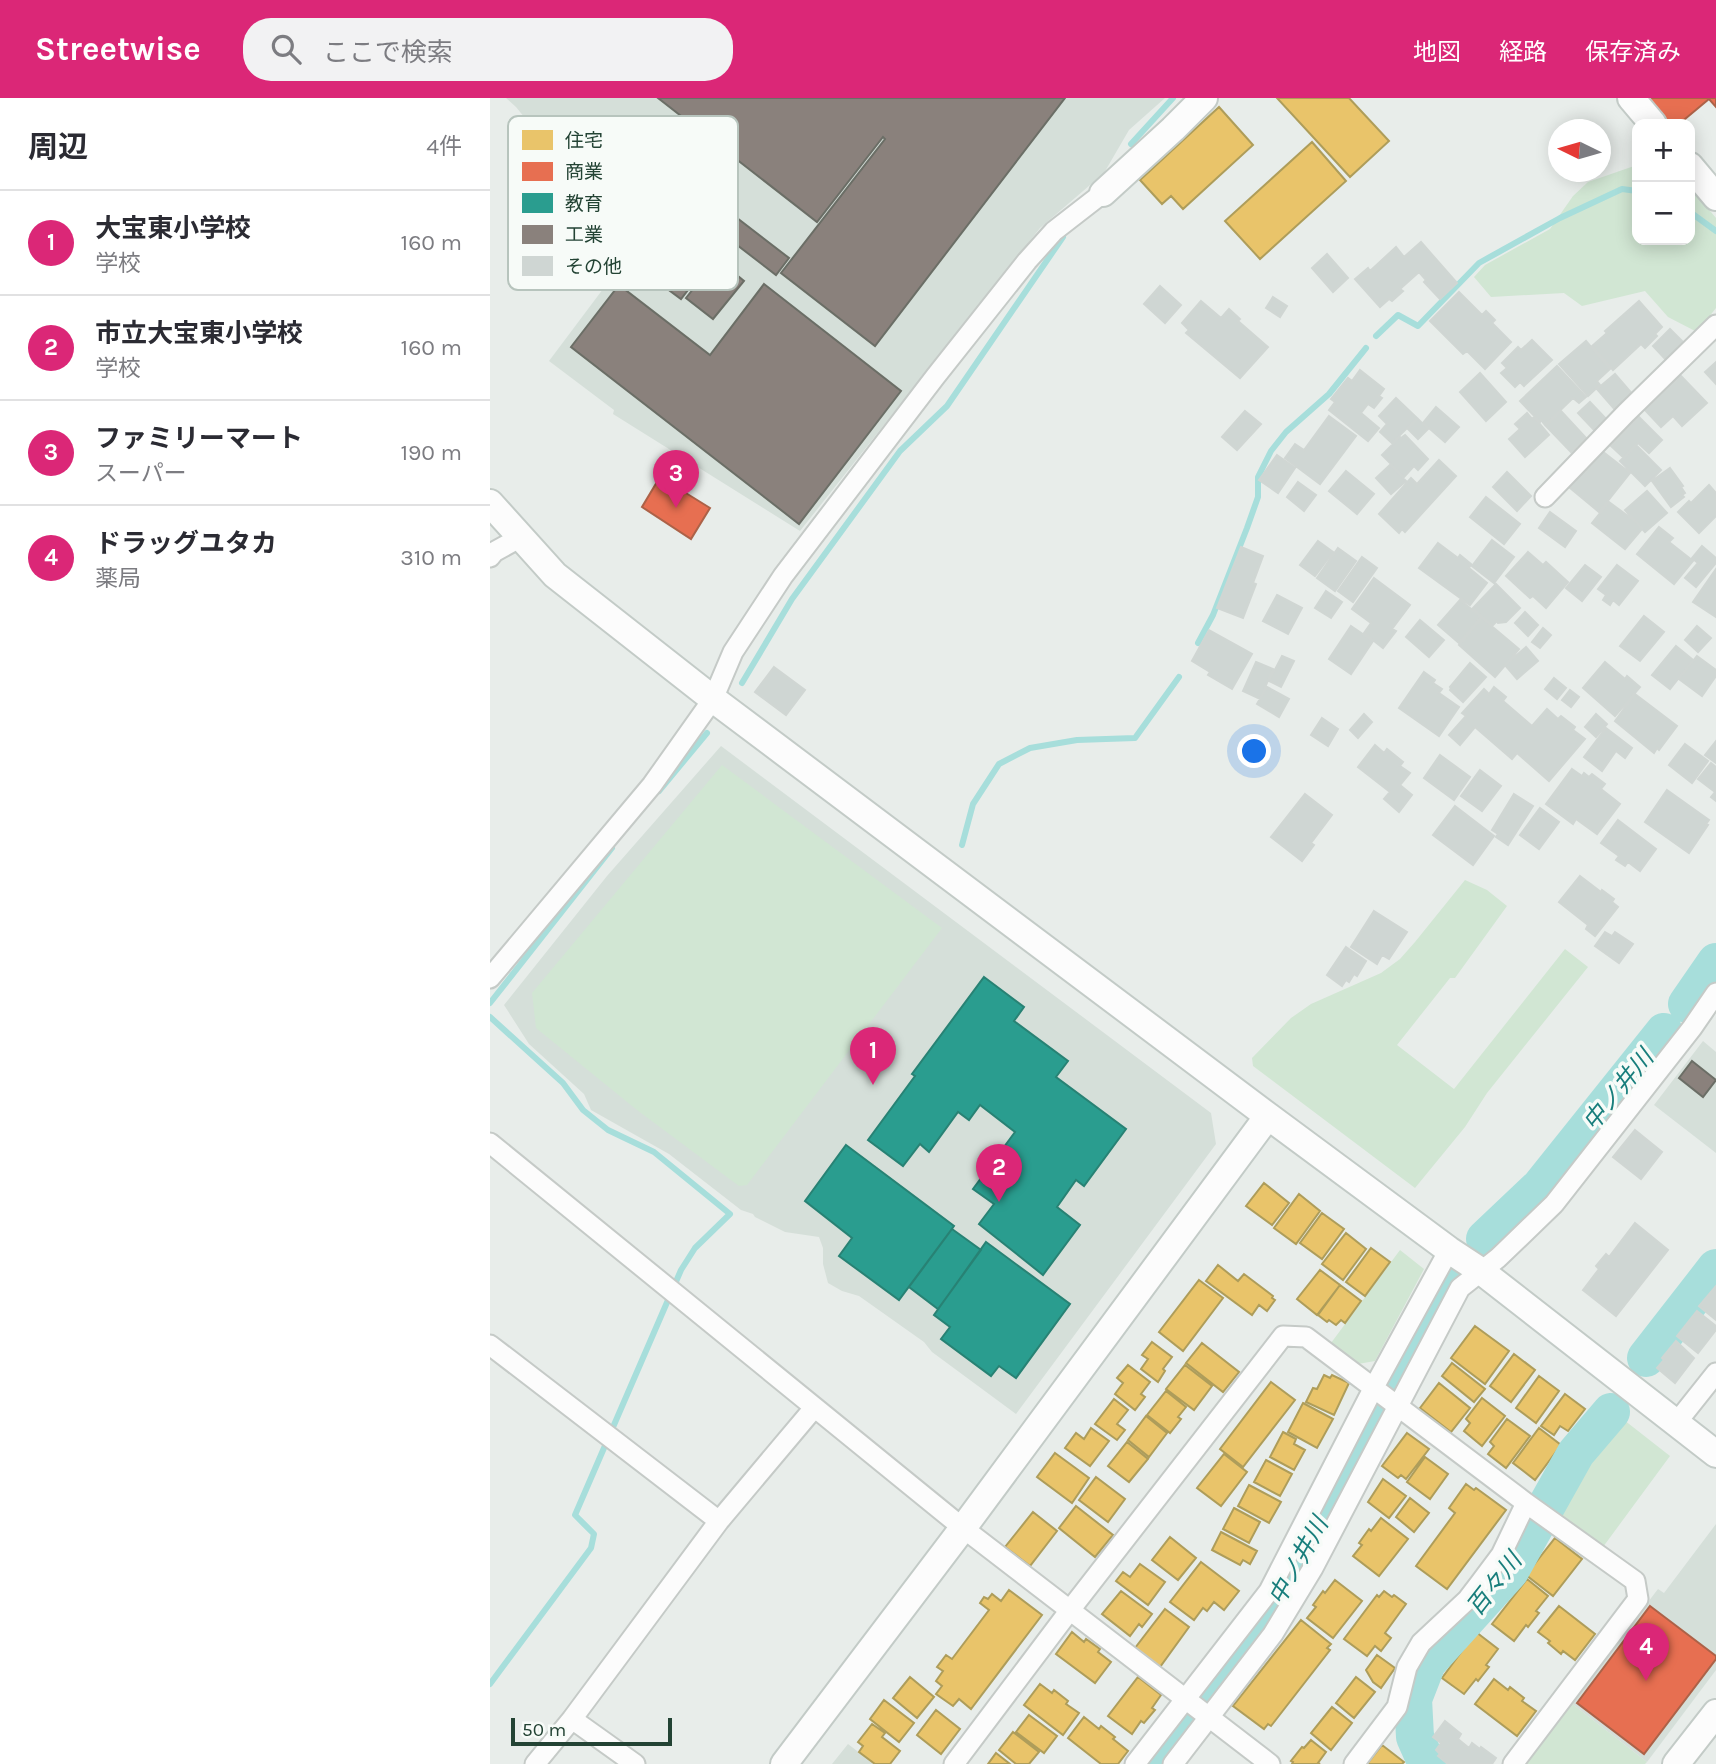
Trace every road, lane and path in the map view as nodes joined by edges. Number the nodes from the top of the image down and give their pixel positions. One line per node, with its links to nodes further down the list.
1 (1204, 98): 5 (street)
2 (1630, 98): 3 (street)
3 (1649, 119)
4 (1695, 172): 6 (street)
5 (1103, 193): 12 (street)
6 (1716, 197)
7 (1716, 325): 8 (street)
8 (1545, 497)
9 (490, 503): 10 (street)
10 (521, 537): 11 (street); 12 (street)
11 (490, 557)
12 (713, 699): 13 (street); 15 (street)
13 (490, 978)
14 (1716, 993): 18 (street)
15 (1268, 1116): 17 (street); 28 (street)
16 (490, 1143): 23 (street)
17 (1449, 1250): 18 (street); 21 (street)
18 (1481, 1271): 22 (street); 24 (street)
19 (490, 1345): 27 (street)
20 (1716, 1373): 24 (street)
21 (1374, 1387): 22 (street); 29 (street); 30 (street)
22 (1398, 1405): 26 (street); 32 (street)
23 (814, 1408): 27 (street); 28 (street)
24 (1677, 1422): 25 (street)
25 (1716, 1454)
26 (1536, 1510): 41 (street); 42 (street)
27 (719, 1521): 33 (street)
28 (963, 1528): 29 (street); 36 (street)
29 (1070, 1610): 30 (street); 37 (street)
30 (1185, 1699): 32 (street); 38 (street)
31 (1716, 1713): 43 (street)
32 (1210, 1717): 39 (street); 40 (street)
33 (572, 1719): 34 (street); 35 (street)
34 (535, 1764)
35 (635, 1764)
36 (784, 1764)
37 (954, 1764)
38 (1135, 1764)
39 (1173, 1764)
40 (1270, 1764)
41 (1354, 1764)
42 (1513, 1764)
43 (1676, 1764)

